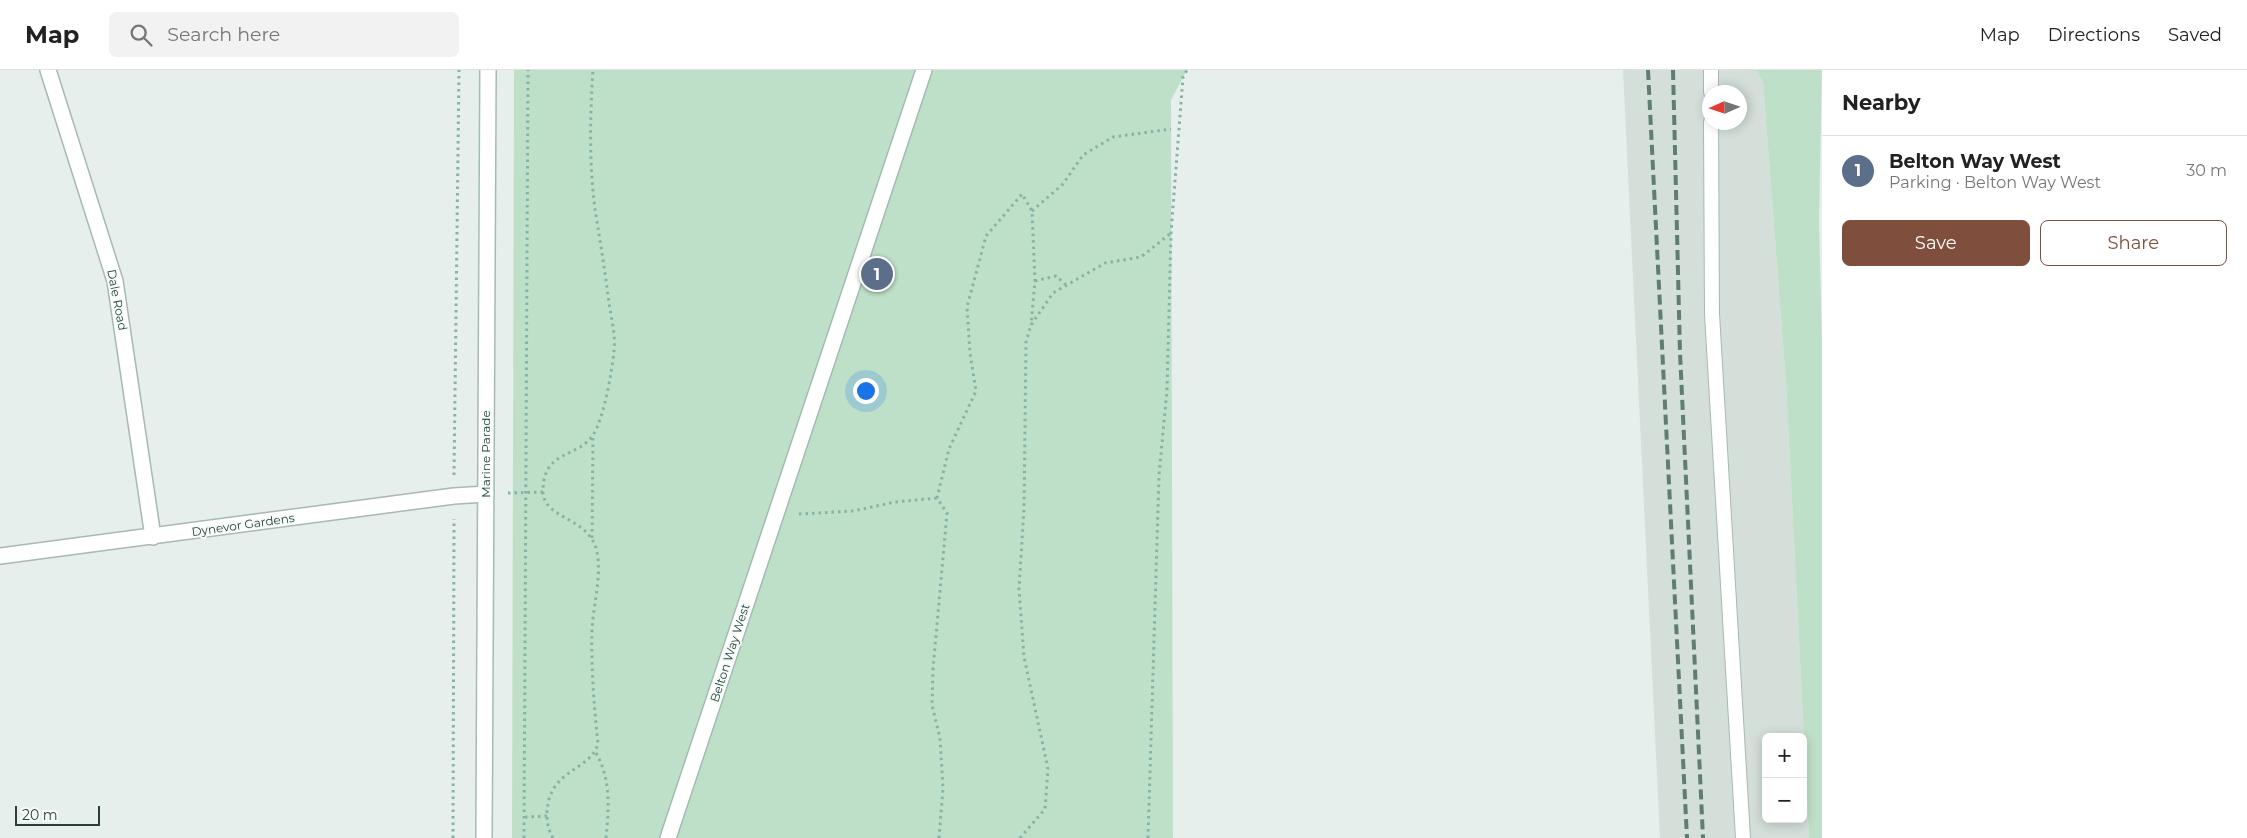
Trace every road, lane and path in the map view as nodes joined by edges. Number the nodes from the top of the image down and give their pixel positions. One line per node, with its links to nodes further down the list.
1 (48, 70): 24 (street, Dale Road)
2 (459, 70): 21 (path)
3 (488, 70): 20 (street, Marine Parade)
4 (528, 70): 18 (path)
5 (593, 70): 17 (path)
6 (924, 70): 23 (street, Belton Way West)
7 (1188, 70): 13 (path)
8 (1711, 70): 9 (lane)
9 (1711, 85)
10 (1171, 130): 12 (path)
11 (1711, 130): 39 (lane)
12 (1032, 211): 14 (path); 22 (path)
13 (1171, 233): 15 (path); 38 (path)
14 (1035, 281): 15 (path); 16 (path)
15 (1066, 285): 16 (path)
16 (1031, 326): 37 (path)
17 (593, 435): 19 (path); 25 (path)
18 (527, 492): 19 (path); 20 (path); 28 (path)
19 (543, 492): 25 (path)
20 (486, 494): 21 (street, Dynevor Gardens); 31 (street, Marine Parade)
21 (454, 496): 24 (street, Dynevor Gardens); 30 (path)
22 (937, 498): 23 (path); 36 (path)
23 (776, 514): 35 (street, Belton Way West)
24 (153, 537): 26 (street, Dynevor Gardens)
25 (592, 539): 27 (path)
26 (0, 556)
27 (596, 753): 29 (path); 34 (path)
28 (525, 816): 29 (path); 32 (path)
29 (547, 816): 33 (path)
30 (453, 838)
31 (484, 838)
32 (524, 838)
33 (553, 838)
34 (606, 838)
35 (668, 838)
36 (940, 838)
37 (1020, 838)
38 (1148, 838)
39 (1743, 838)

